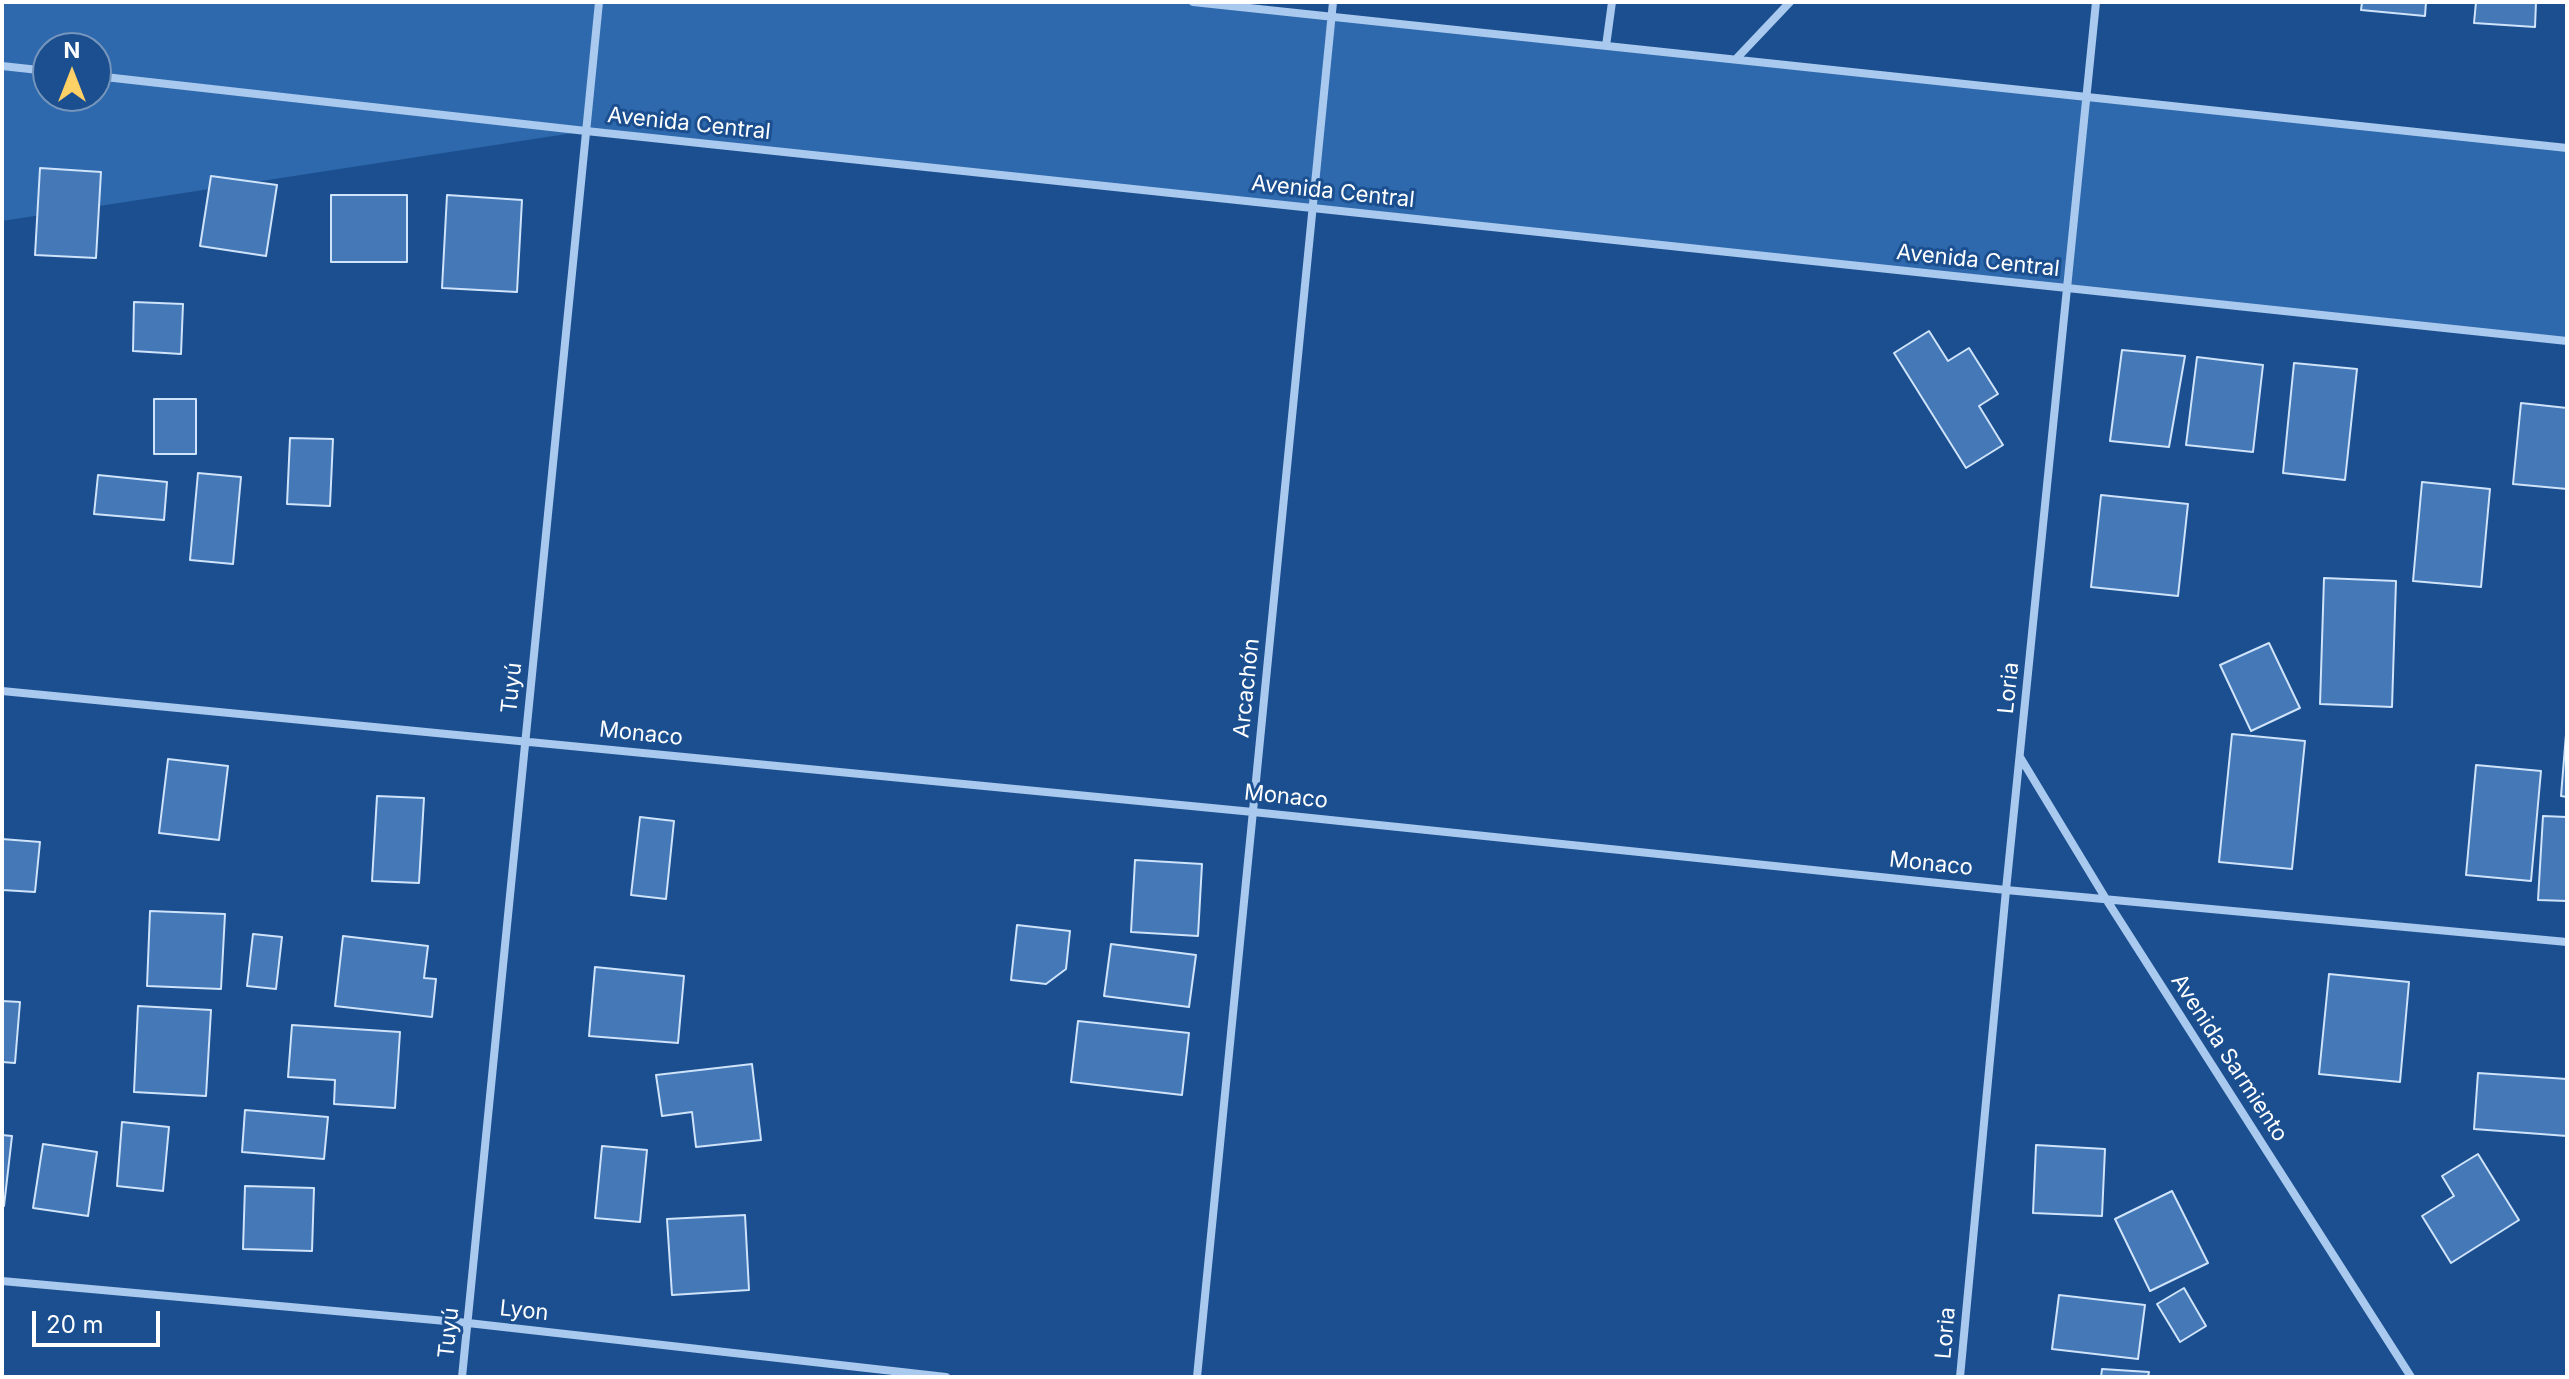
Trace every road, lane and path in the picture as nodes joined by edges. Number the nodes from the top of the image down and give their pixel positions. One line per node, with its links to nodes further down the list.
1 (599, 2): 14 (street, Tuyú)
2 (1193, 2): 7 (street)
3 (1333, 2): 7 (street, Arcachón)
4 (1612, 2): 8 (street)
5 (1790, 2): 9 (street)
6 (2096, 2): 13 (street, Loria)
7 (1331, 17): 8 (street); 16 (street, Arcachón)
8 (1606, 46): 9 (street)
9 (1736, 59): 13 (street)
10 (2, 66): 11 (street)
11 (32, 69)
12 (112, 78): 14 (street, Avenida Central)
13 (2087, 97): 15 (street); 17 (street, Loria)
14 (586, 131): 16 (street, Avenida Central); 20 (street, Tuyú)
15 (2567, 148)
16 (1313, 208): 17 (street, Avenida Central); 22 (street, Arcachón)
17 (2068, 289): 18 (street, Avenida Central); 21 (street, Loria)
18 (2567, 341)
19 (2, 691): 20 (street, Monaco)
20 (525, 741): 22 (street, Monaco); 27 (street, Tuyú)
21 (2020, 756): 23 (street, Loria); 24 (street, Avenida Sarmiento)
22 (1253, 812): 23 (street, Monaco); 30 (street, Arcachón)
23 (2006, 890): 24 (street, Monaco); 31 (street, Loria)
24 (2106, 899): 25 (street, Monaco); 32 (street, Avenida Sarmiento)
25 (2567, 942)
26 (2, 1281): 27 (street, Lyon)
27 (468, 1323): 28 (street, Tuyú); 29 (street, Lyon)
28 (462, 1377)
29 (946, 1377)
30 (1197, 1377)
31 (1960, 1377)
32 (2411, 1377)

